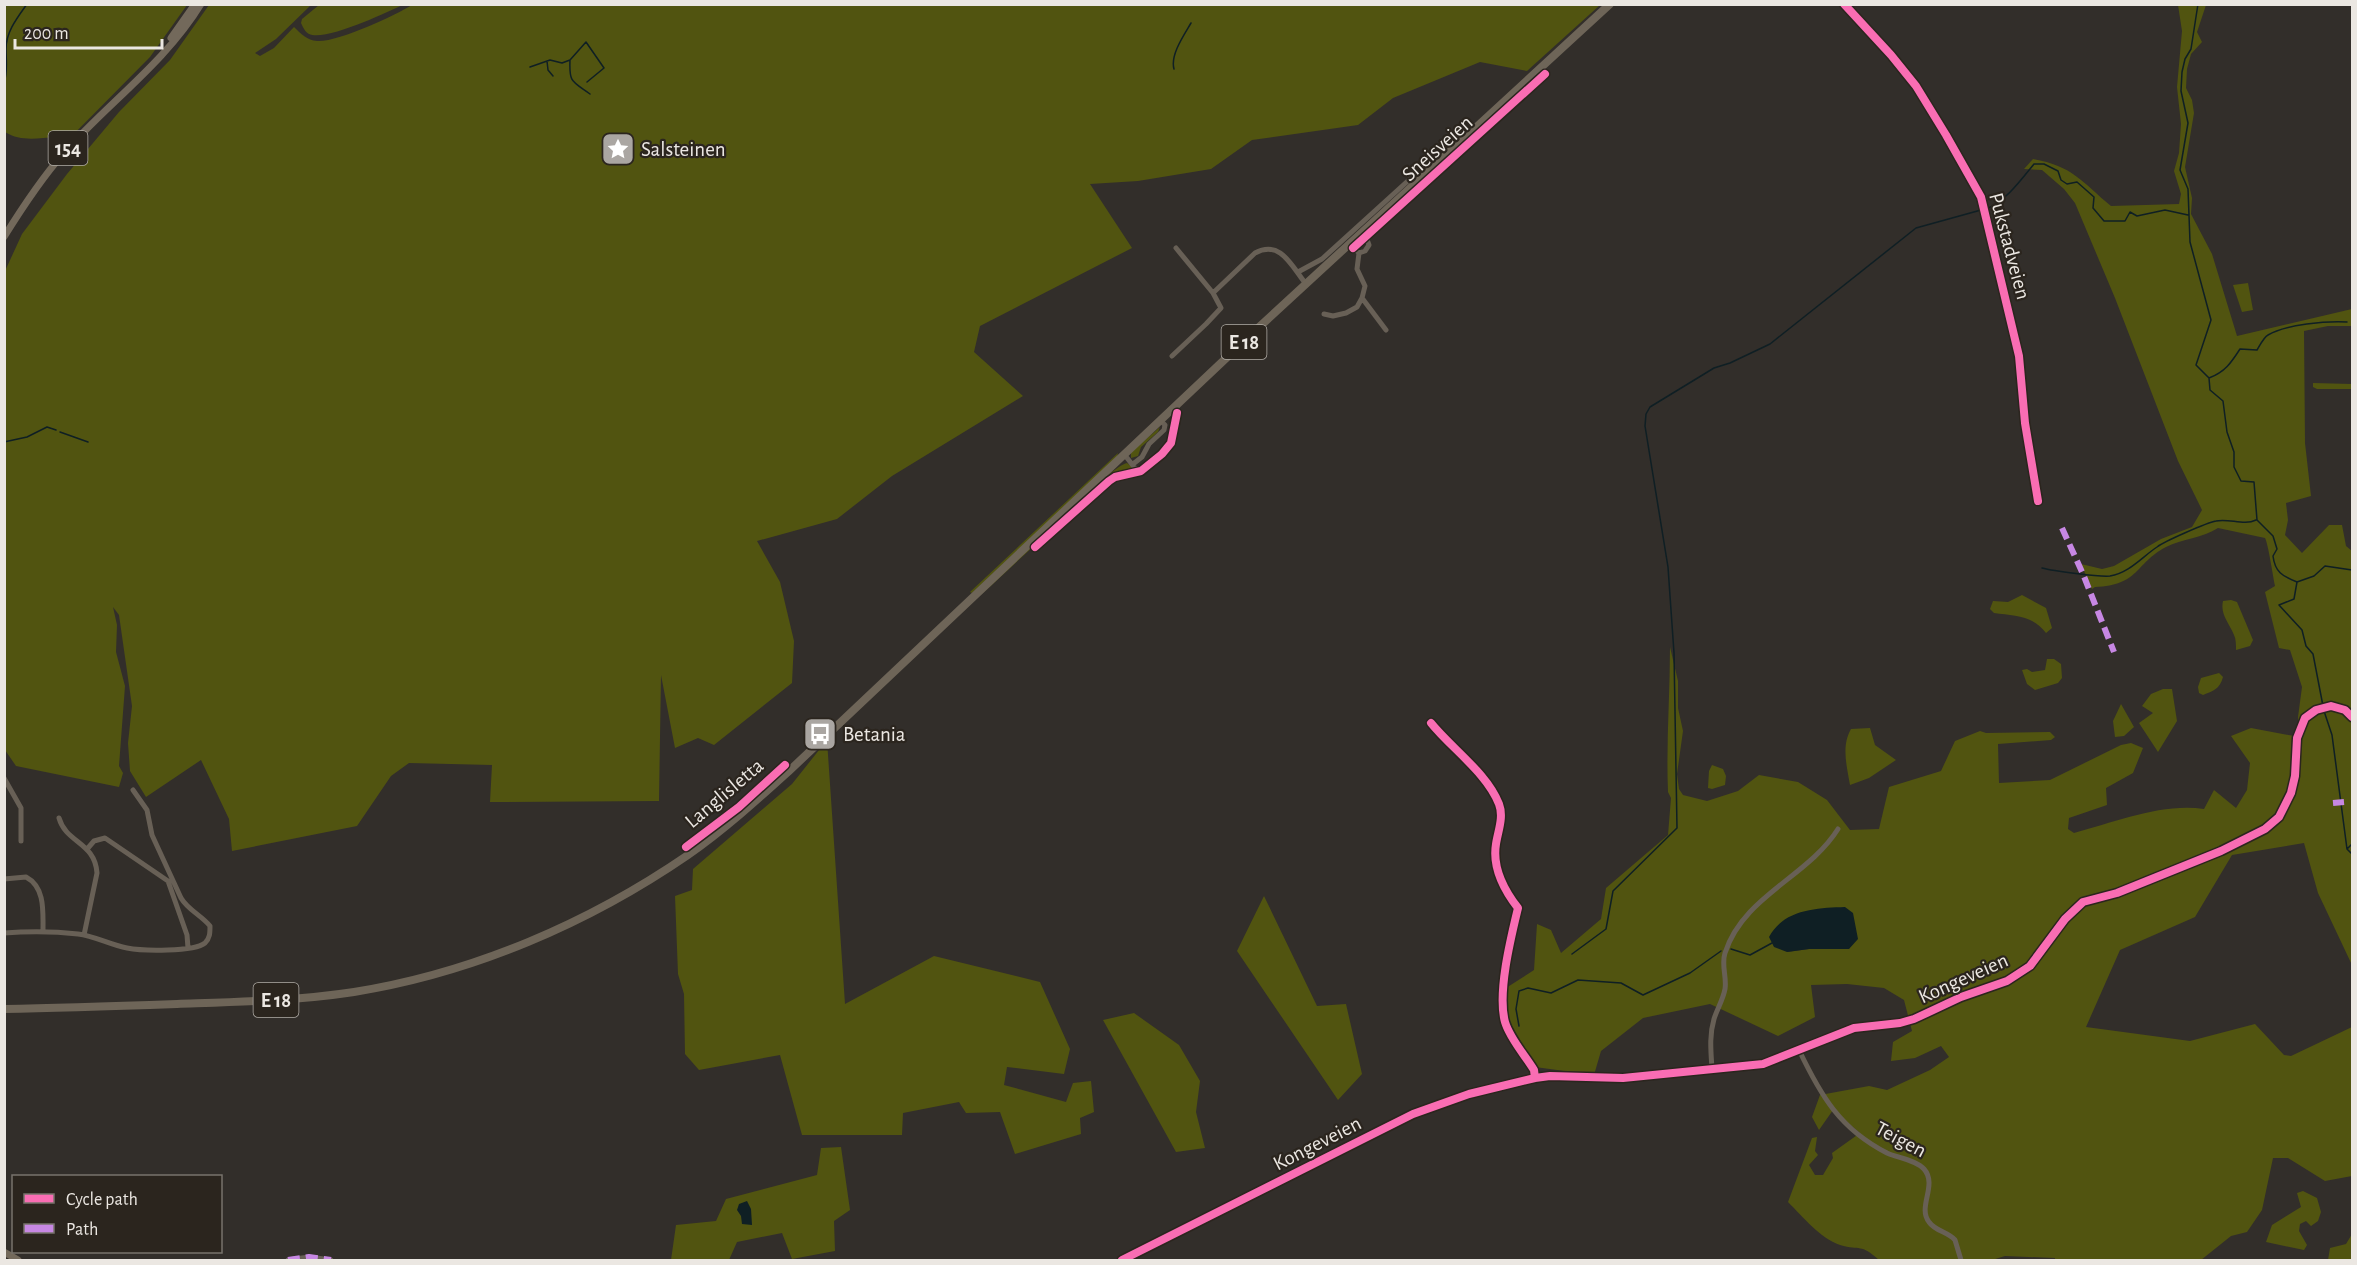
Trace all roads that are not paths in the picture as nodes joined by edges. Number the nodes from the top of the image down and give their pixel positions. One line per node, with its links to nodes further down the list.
1 (195, 4): 5 (main road, 154)
2 (201, 4): 5 (main road, 154)
3 (1610, 4): 9 (highway, E 18)
4 (1844, 4): 23 (street, Pukstadveien)
5 (146, 71): 7 (main road, 154)
6 (1410, 179): 12 (street)
7 (4, 237)
8 (1366, 237): 11 (street)
9 (1349, 244): 11 (street); 13 (highway, E 18)
10 (1176, 248): 14 (street)
11 (1359, 253): 15 (street)
12 (1298, 272): 13 (street); 14 (street)
13 (1306, 284): 19 (highway, E 18)
14 (1213, 294): 18 (street)
15 (1362, 298): 16 (street); 17 (street)
16 (1324, 314)
17 (1386, 330)
18 (1172, 356)
19 (1160, 420): 20 (highway, E 18); 21 (street)
20 (1124, 454): 21 (street); 37 (highway, E 18)
21 (1133, 464): 22 (street)
22 (1138, 472)
23 (2038, 501)
24 (2352, 717): 38 (main road, Kongeveien)
25 (1431, 723): 40 (street)
26 (4, 778): 30 (street)
27 (133, 790): 36 (street)
28 (59, 818): 31 (street)
29 (1838, 829): 39 (street)
30 (21, 841)
31 (88, 848): 35 (street); 36 (street)
32 (4, 879): 33 (street)
33 (43, 930): 34 (street); 35 (street)
34 (4, 933)
35 (84, 935): 36 (street)
36 (188, 948)
37 (4, 1009)
38 (1799, 1050): 39 (main road, Kongeveien); 46 (street, Teigen)
39 (1712, 1069): 40 (main road, Kongeveien)
40 (1535, 1078): 45 (main road, Kongeveien)
41 (4, 1251): 42 (main road)
42 (18, 1260)
43 (288, 1260): 44 (street)
44 (331, 1260)
45 (1122, 1260)
46 (1961, 1260)

